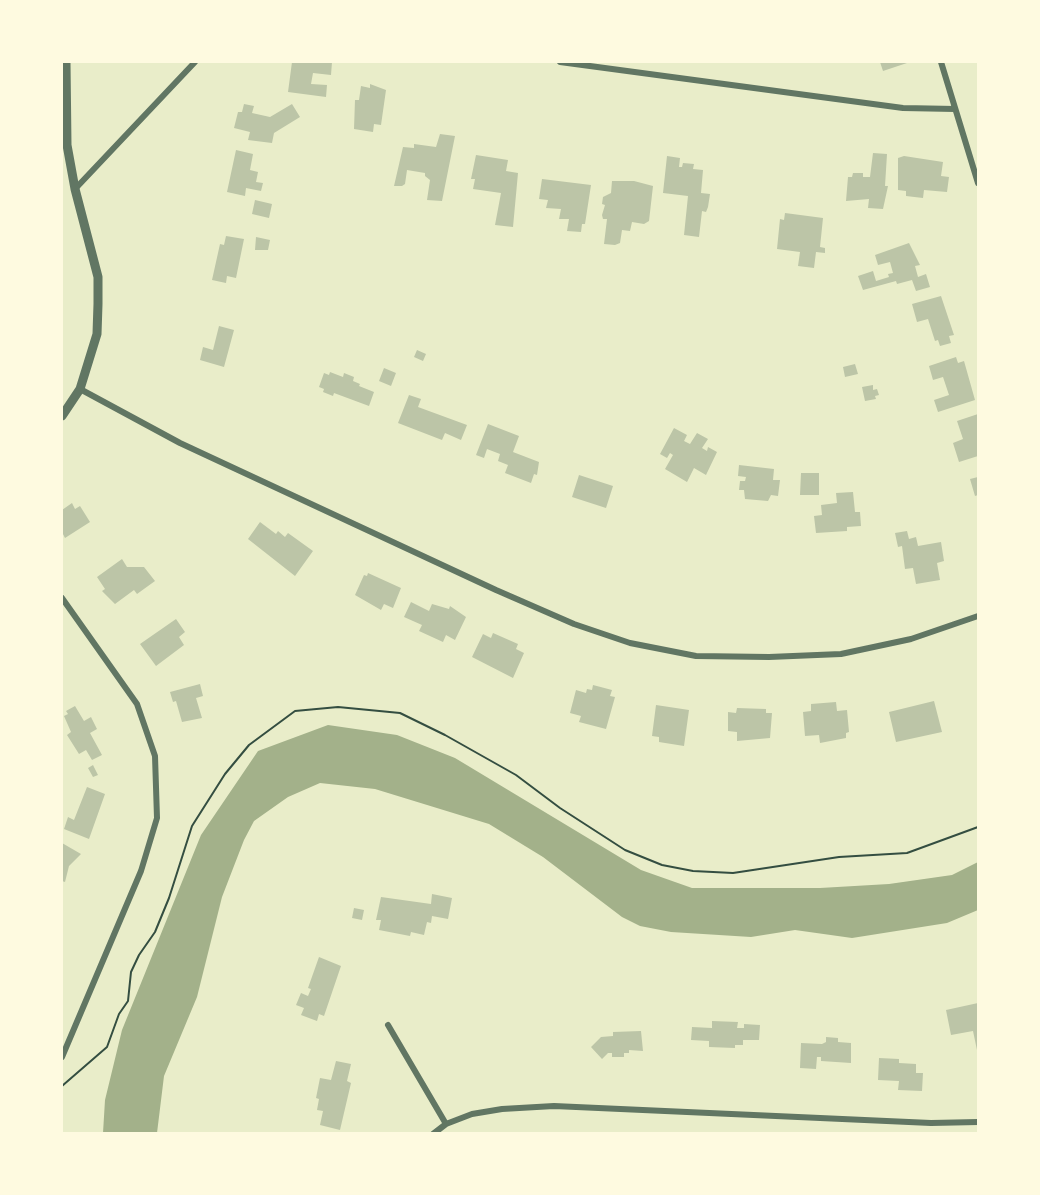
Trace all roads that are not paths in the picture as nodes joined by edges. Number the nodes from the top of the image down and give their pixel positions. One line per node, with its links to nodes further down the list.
1 (66, 62): 7 (street)
2 (195, 62): 7 (street)
3 (560, 62): 5 (street)
4 (940, 62): 5 (street)
5 (955, 109): 6 (street)
6 (978, 183)
7 (75, 189): 8 (street)
8 (80, 389): 9 (street); 11 (street)
9 (62, 416)
10 (62, 598): 13 (street)
11 (978, 616)
12 (388, 1025): 15 (street)
13 (62, 1057)
14 (978, 1122): 15 (street)
15 (446, 1124): 16 (street)
16 (433, 1134)

